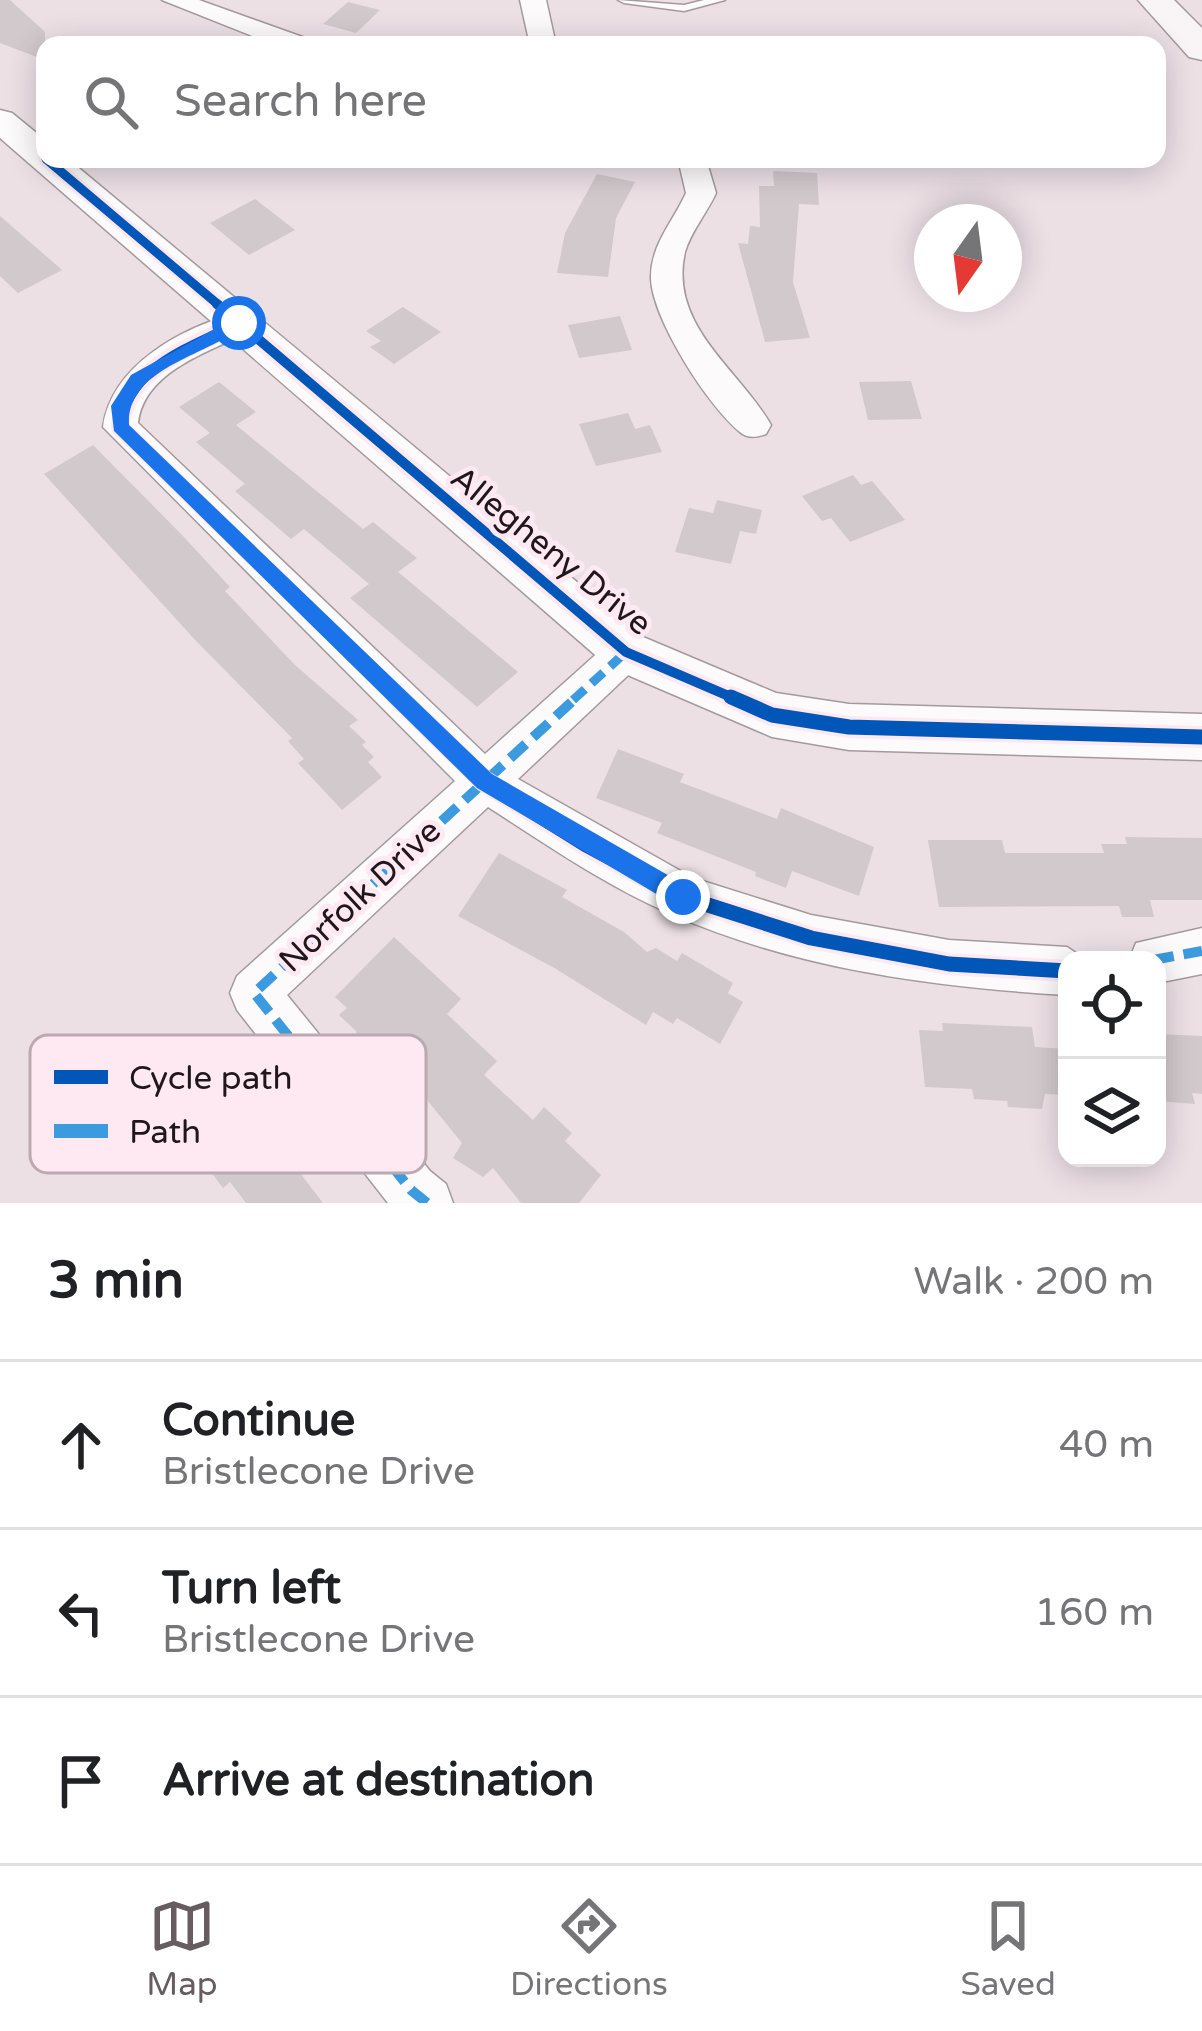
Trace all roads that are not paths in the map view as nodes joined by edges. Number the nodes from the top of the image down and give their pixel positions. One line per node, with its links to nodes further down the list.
1 (175, 0): 6 (street)
2 (533, 0): 7 (street)
3 (624, 0): 4 (lane)
4 (718, 0)
5 (1155, 0): 8 (main road)
6 (273, 36)
7 (541, 36)
8 (1202, 49)
9 (0, 120): 10 (street, Allegheny Drive)
10 (36, 151)
11 (56, 168): 13 (street, Allegheny Drive)
12 (694, 168): 14 (street)
13 (239, 323): 15 (street, Allegheny Drive); 17 (street)
14 (754, 425)
15 (626, 652): 16 (street, Allegheny Drive); 17 (street, Norfolk Drive)
16 (1202, 737)
17 (484, 781): 20 (street); 21 (street, Norfolk Drive)
18 (1202, 951): 19 (street)
19 (1166, 958)
20 (1058, 970)
21 (287, 1035)
22 (397, 1173): 23 (street, Norfolk Drive)
23 (428, 1203)

